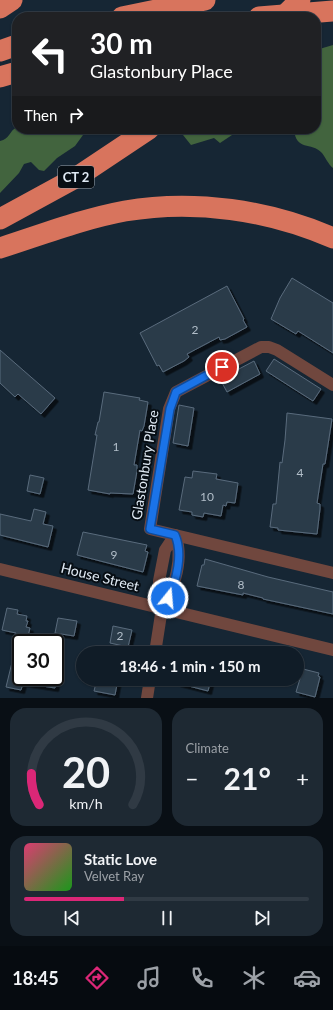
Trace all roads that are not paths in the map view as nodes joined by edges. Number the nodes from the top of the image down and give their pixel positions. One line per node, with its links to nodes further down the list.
1 (12, 0): 4 (highway)
2 (205, 0): 6 (highway)
3 (300, 0): 7 (highway, bridge)
4 (0, 8)
5 (333, 11): 8 (highway)
6 (146, 12)
7 (288, 12)
8 (321, 12)
9 (12, 47): 10 (highway)
10 (0, 51)
11 (12, 73): 12 (highway)
12 (0, 77)
13 (141, 134): 14 (highway, CT 2)
14 (0, 219)
15 (333, 238): 16 (highway)
16 (0, 248)
17 (333, 385): 18 (street, Glastonbury Place)
18 (175, 535): 20 (street, Glastonbury Place); 21 (street)
19 (0, 568): 21 (street, House Street)
20 (333, 573)
21 (162, 608): 22 (street); 23 (street, House Street)
22 (156, 646)
23 (333, 650)
24 (149, 686): 25 (street)
25 (147, 698)

